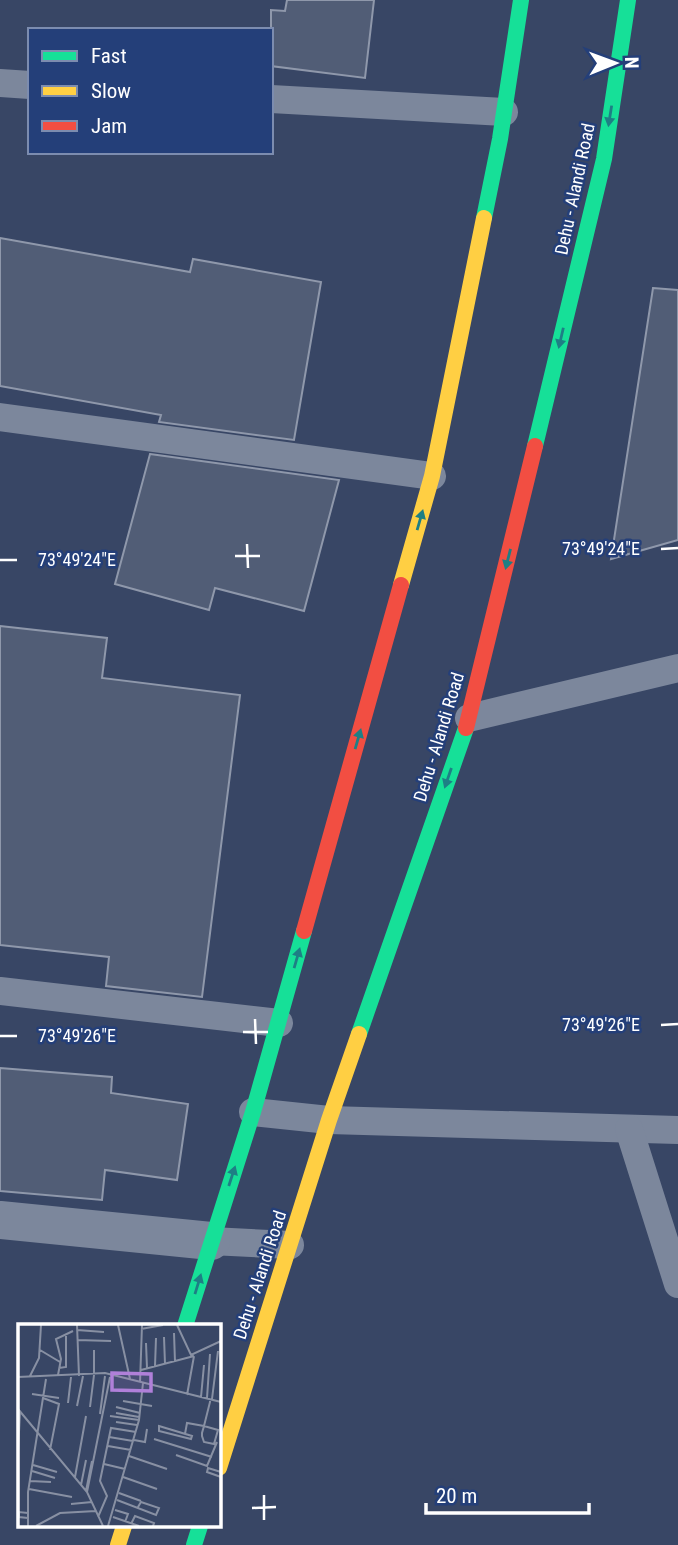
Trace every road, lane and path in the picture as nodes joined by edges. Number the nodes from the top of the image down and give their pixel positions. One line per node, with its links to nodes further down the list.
1 (521, 0): 6 (main road)
2 (628, 0): 10 (main road, Dehu - Alandi Road, one-way to 10)
3 (0, 83): 4 (lane)
4 (28, 85)
5 (273, 99): 6 (lane)
6 (504, 112): 8 (main road)
7 (0, 417): 8 (lane)
8 (432, 476): 12 (main road, one-way to 8)
9 (678, 668): 10 (lane)
10 (468, 718): 14 (main road, Dehu - Alandi Road, one-way to 14)
11 (0, 991): 12 (lane)
12 (279, 1023): 13 (main road)
13 (253, 1112): 14 (lane); 18 (main road, one-way to 13)
14 (329, 1120): 15 (lane); 19 (main road, Dehu - Alandi Road)
15 (629, 1129): 16 (lane); 20 (lane)
16 (678, 1130)
17 (0, 1220): 18 (street)
18 (211, 1241): 19 (lane); 21 (main road, one-way to 18)
19 (290, 1245): 22 (main road, Dehu - Alandi Road)
20 (678, 1284)
21 (186, 1324)
22 (220, 1465)
23 (123, 1528): 25 (main road)
24 (199, 1528): 26 (main road)
25 (118, 1545)
26 (194, 1545)

